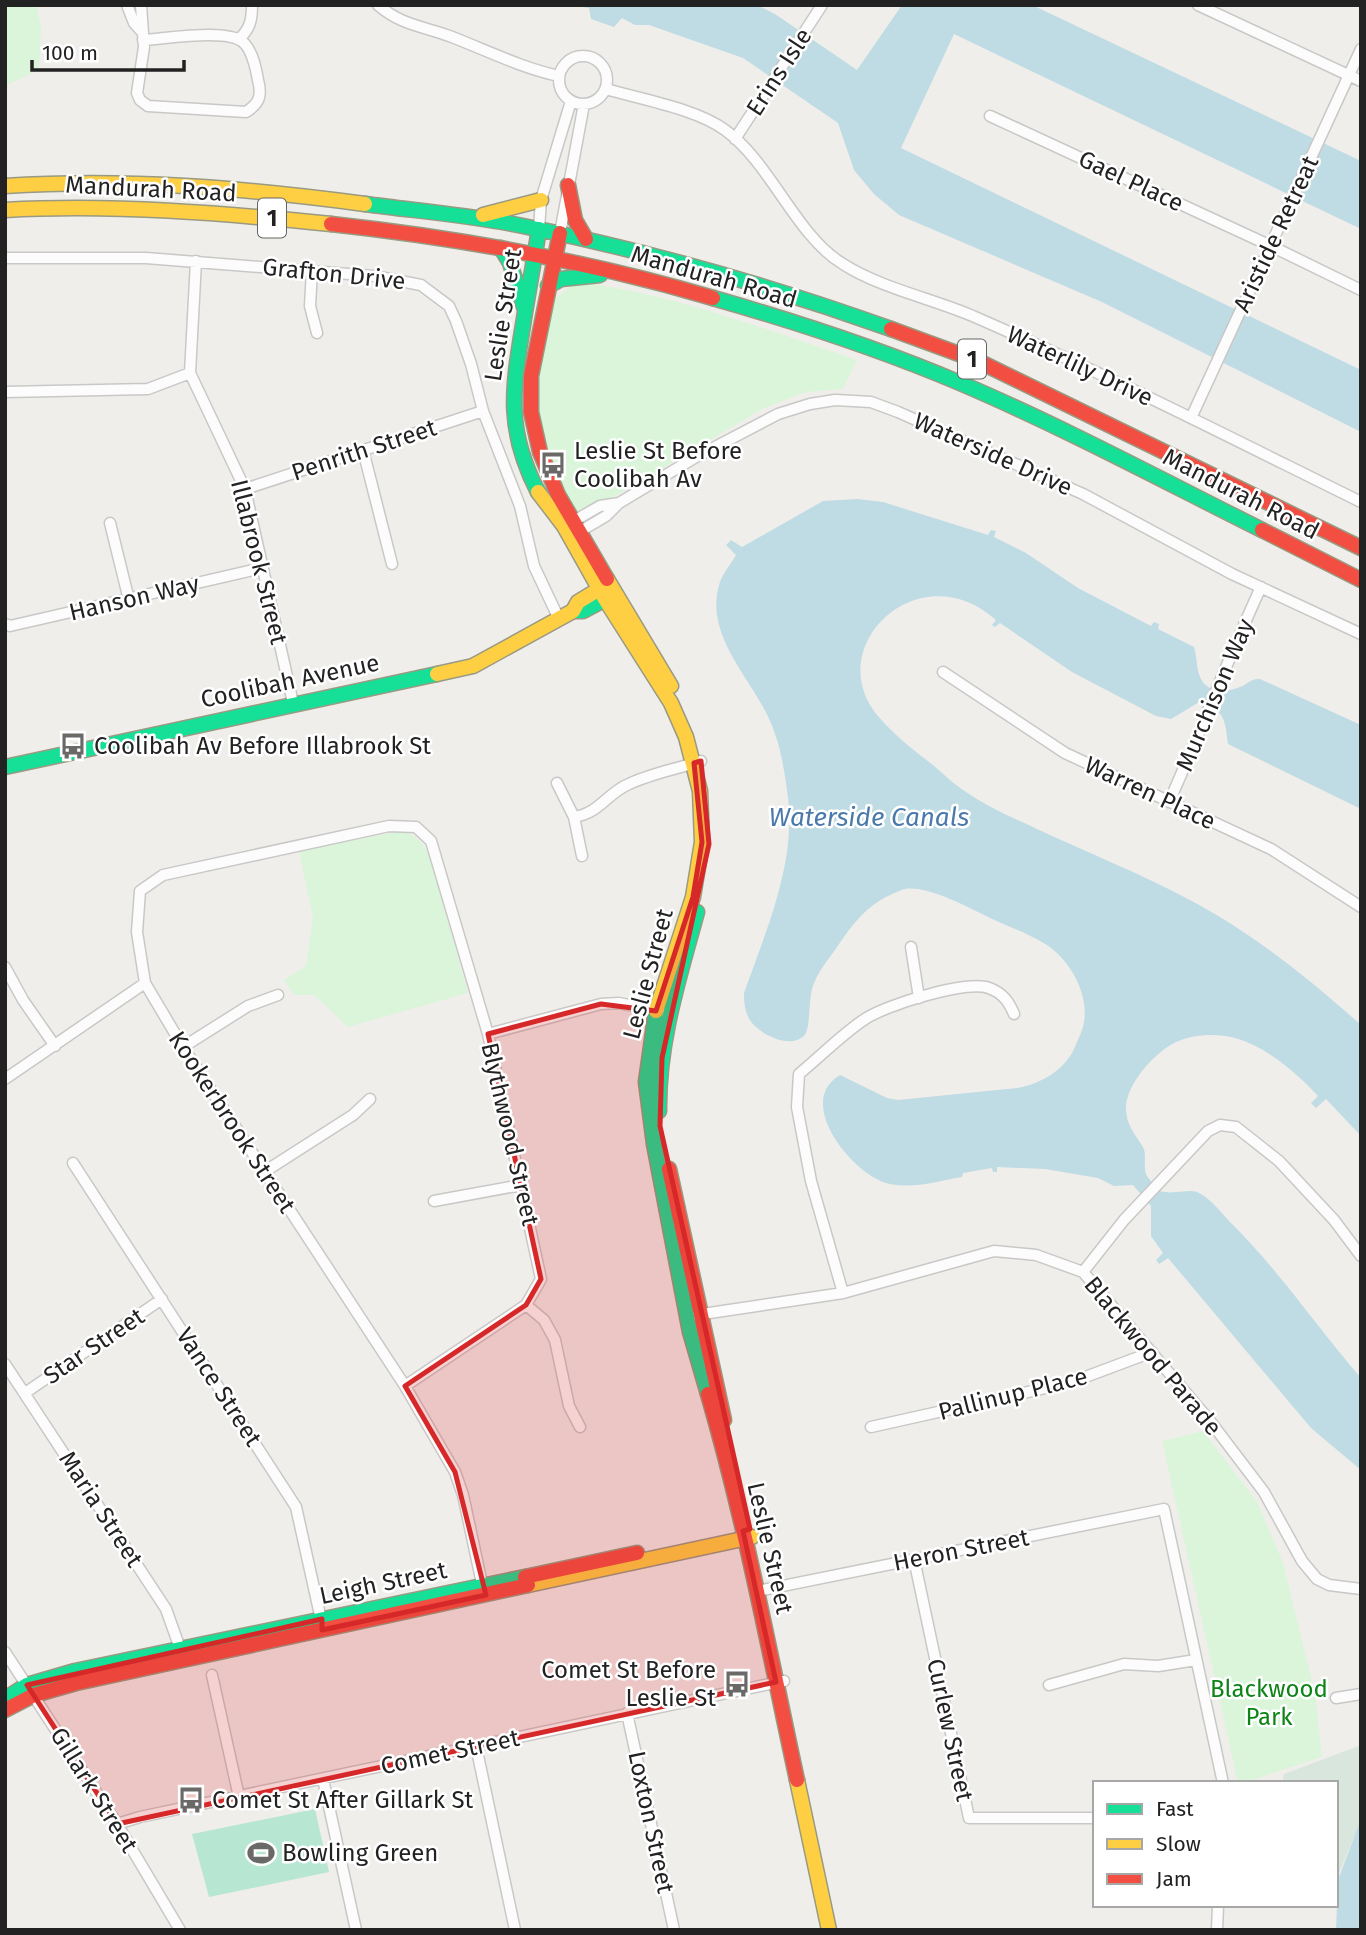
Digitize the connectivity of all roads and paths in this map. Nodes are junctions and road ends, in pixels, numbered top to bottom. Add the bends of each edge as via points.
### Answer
1 (127, 5) edge
2 (141, 5) edge
3 (252, 5) edge
4 (378, 5) edge
5 (822, 5) edge
6 (1198, 5) edge
7 (143, 36) junction
8 (239, 39) junction
9 (1361, 49) edge
10 (1349, 75) junction
11 (559, 76) junction
12 (1361, 81) edge
13 (606, 89) junction
14 (571, 101) junction
15 (583, 104) junction
16 (990, 116) dead end
17 (735, 139) junction
18 (568, 185) junction
19 (5, 186) edge
20 (541, 200) junction
21 (5, 210) edge
22 (468, 218) junction
23 (539, 229) junction
24 (560, 233) junction
25 (586, 239) junction
26 (1271, 246) junction
27 (501, 248) junction
28 (536, 254) junction
29 (554, 257) junction
30 (5, 258) edge
31 (196, 261) junction
32 (312, 270) junction
33 (618, 274) junction
34 (548, 286) junction
35 (1361, 290) edge
36 (525, 310) junction
37 (317, 333) dead end
38 (190, 373) junction
39 (5, 392) edge
40 (483, 411) junction
41 (1191, 418) junction
42 (363, 450) junction
43 (245, 489) junction
44 (1361, 502) edge
45 (110, 523) dead end
46 (573, 529) junction
47 (1361, 548) edge
48 (392, 564) dead end
49 (262, 568) junction
50 (1361, 580) edge
51 (1261, 587) junction
52 (608, 591) junction
53 (129, 600) junction
54 (559, 619) junction
55 (5, 624) edge
56 (1361, 634) edge
57 (943, 673) dead end
58 (293, 703) junction
59 (698, 762) junction
60 (5, 766) edge
61 (558, 783) dead end
62 (1169, 802) junction
63 (574, 817) junction
64 (416, 827) joint
65 (582, 856) dead end
66 (1361, 907) edge
67 (911, 947) dead end
68 (5, 967) edge
69 (145, 983) junction
70 (278, 995) dead end
71 (919, 998) junction
72 (664, 1013) junction
73 (1014, 1014) dead end
74 (488, 1034) junction
75 (55, 1046) junction
76 (183, 1047) junction
77 (5, 1079) edge
78 (370, 1099) dead end
79 (73, 1163) dead end
80 (264, 1172) junction
81 (521, 1185) junction
82 (434, 1200) dead end
83 (1361, 1256) edge
84 (1083, 1272) junction
85 (843, 1293) junction
86 (162, 1299) junction
87 (526, 1306) junction
88 (694, 1320) junction
89 (1152, 1352) junction
90 (5, 1364) edge
91 (405, 1386) junction
92 (25, 1393) junction
93 (580, 1427) dead end
94 (871, 1427) dead end
95 (747, 1534) junction
96 (914, 1559) junction
97 (1361, 1589) edge
98 (484, 1590) junction
99 (761, 1591) junction
100 (322, 1625) junction
101 (5, 1651) edge
102 (182, 1655) junction
103 (1196, 1660) junction
104 (212, 1675) dead end
105 (780, 1682) junction
106 (1049, 1685) dead end
107 (30, 1690) junction
108 (1361, 1694) edge
109 (1336, 1698) dead end
110 (5, 1699) edge
111 (5, 1710) edge
112 (627, 1713) junction
113 (476, 1746) junction
114 (323, 1779) junction
115 (1223, 1781) edge
116 (239, 1797) junction
117 (1093, 1818) edge
118 (117, 1824) junction
119 (1218, 1907) edge
120 (180, 1930) edge
121 (356, 1930) edge
122 (515, 1930) edge
123 (674, 1930) edge
124 (829, 1930) edge
125 (838, 1930) edge
126 (1217, 1930) edge

1 - 7 street
2 - 7 street
3 - 8 street via 251,24
4 - 11 street via 408,25
5 - 17 street, Erins Isle
6 - 10 street
7 - 8 street
7 - 8 street via 137,93 148,106 246,112 254,107 261,91 251,53
9 - 10 street, Aristide Retreat
10 - 12 street
10 - 26 street, Aristide Retreat
11 - 13 street via 570,60 589,57 604,69
11 - 14 street
13 - 15 street
13 - 17 street, Waterlily Drive via 702,117
14 - 15 street
14 - 20 street
15 - 18 street
16 - 26 street, Gael Place
17 - 41 street, Waterlily Drive via 820,246 842,264 973,316
18 - 24 street
18 - 25 main road via 573,218
19 - 22 main road, Mandurah Road / 1 via 62,182 217,187
20 - 22 main road
20 - 23 street
21 - 27 main road, Mandurah Road / 1 via 60,206 215,212 411,233
22 - 23 main road, Mandurah Road / 1
23 - 24 main road, Mandurah Road / 1
23 - 28 main road, Leslie Street
24 - 25 main road, Mandurah Road / 1
24 - 29 main road, Leslie Street
25 - 47 main road, Mandurah Road / 1 via 841,311 978,362
26 - 35 street, Gael Place
26 - 41 street, Aristide Retreat
27 - 28 main road, Mandurah Road / 1
27 - 36 main road
28 - 29 main road, Mandurah Road / 1
28 - 36 main road, Leslie Street
29 - 33 main road, Mandurah Road / 1
29 - 34 main road, Leslie Street
30 - 31 street, Grafton Drive
31 - 32 street, Grafton Drive
31 - 38 street, Illabrook Street
32 - 37 street via 310,306
32 - 40 street, Grafton Drive via 405,280 434,293 449,306 456,321
33 - 34 main road via 570,277
33 - 50 main road, Mandurah Road / 1 via 785,320 960,383
34 - 46 main road, Leslie Street via 531,376 531,412 540,452
36 - 46 main road, Leslie Street via 513,386 515,423 525,467 539,493
38 - 39 street via 149,389
38 - 43 street, Illabrook Street
40 - 42 street, Penrith Street
40 - 54 street, Grafton Drive via 520,506 534,566
41 - 44 street, Waterlily Drive
42 - 43 street, Penrith Street
42 - 48 street
43 - 49 street, Illabrook Street
45 - 53 street
46 - 51 street, Waterside Drive via 600,506 619,503 778,414 835,400 870,402 1083,494
46 - 52 main road, Leslie Street
49 - 53 street, Hanson Way
49 - 58 street, Illabrook Street
51 - 56 street, Waterside Drive
51 - 62 street, Murchison Way
52 - 54 main road, Coolibah Avenue via 578,602
52 - 59 main road, Leslie Street via 671,703
53 - 55 street, Hanson Way
54 - 58 main road, Coolibah Avenue via 473,666
57 - 62 street, Warren Place via 1065,753
58 - 60 main road, Coolibah Avenue
59 - 63 street via 625,785 598,808
59 - 72 main road, Leslie Street via 702,842
61 - 63 street
62 - 66 street, Warren Place via 1271,849
63 - 65 street
64 - 69 street, Kookerbrook Street via 389,826 163,876 140,891 137,932
64 - 74 street, Blythwood Street via 436,853
67 - 71 street
68 - 75 street
69 - 75 street
69 - 76 street, Kookerbrook Street
70 - 76 street via 248,1006
71 - 73 street via 980,986 1002,994
71 - 85 street via 864,1020 799,1074 797,1107 811,1181
72 - 74 street via 619,1003 601,1004
72 - 88 main road, Leslie Street via 646,1082 654,1144
74 - 81 street, Blythwood Street
75 - 77 street
76 - 80 street, Kookerbrook Street
78 - 80 street via 353,1115
79 - 86 street, Vance Street
80 - 91 street, Kookerbrook Street
81 - 82 street
81 - 87 street, Blythwood Street via 541,1279
83 - 84 street via 1279,1161 1236,1127 1220,1125 1208,1130 1124,1220
84 - 85 street, Blackwood Parade via 1036,1255 994,1251
84 - 89 street, Blackwood Parade
85 - 88 street, Blackwood Parade
86 - 92 street, Star Street
86 - 100 street, Vance Street via 296,1507
87 - 91 street
87 - 93 street via 544,1320 555,1340 569,1406
88 - 95 main road, Leslie Street
89 - 94 street, Pallinup Place via 1072,1382
89 - 97 street, Blackwood Parade via 1264,1492 1302,1561 1329,1585
90 - 92 street, Maria Street
91 - 98 street, Kookerbrook Street via 455,1472
92 - 102 street, Maria Street via 166,1609
95 - 98 main road, Leigh Street via 730,1544
95 - 99 main road, Leslie Street
96 - 99 street, Heron Street
96 - 103 street, Heron Street via 1164,1509
96 - 117 street, Curlew Street via 969,1818
98 - 100 main road, Leigh Street
99 - 105 main road, Leslie Street
100 - 102 main road, Leigh Street
101 - 107 street, Gillark Street
102 - 107 main road, Leigh Street via 76,1683
103 - 106 street via 1158,1666 1124,1664
103 - 115 street
104 - 116 street
105 - 112 street, Comet Street
105 - 124 main road, Leslie Street
105 - 125 main road, Leslie Street
107 - 110 main road
107 - 111 main road
107 - 118 street, Gillark Street
108 - 109 street
112 - 113 street, Comet Street
112 - 123 street, Loxton Street
113 - 114 street, Comet Street
113 - 122 street
114 - 116 street, Comet Street
114 - 121 street
116 - 118 street, Comet Street
118 - 120 street, Gillark Street
119 - 126 street

